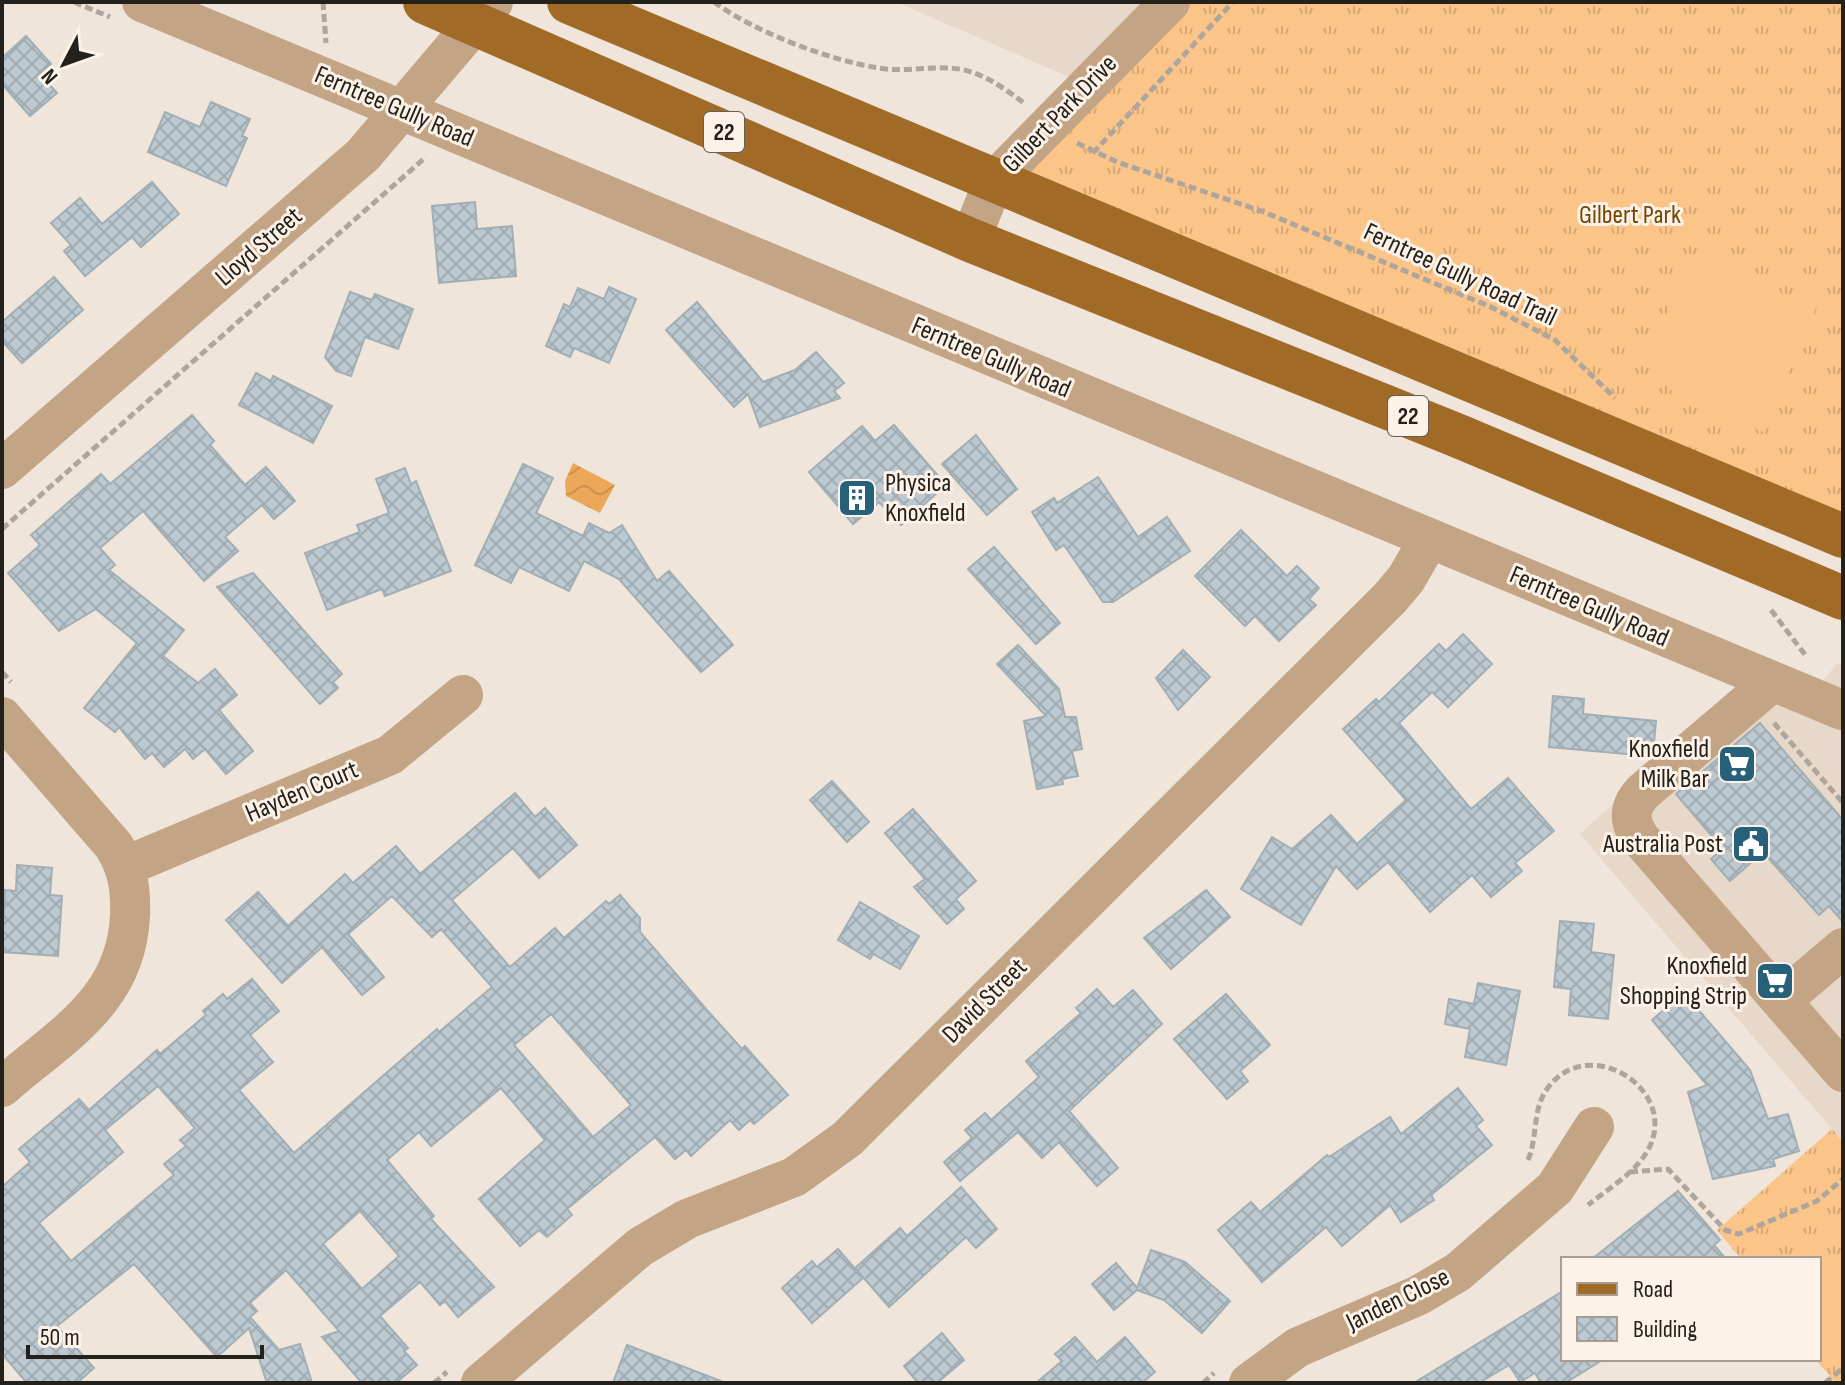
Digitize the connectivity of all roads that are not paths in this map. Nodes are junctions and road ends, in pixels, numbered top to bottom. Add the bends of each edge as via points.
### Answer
1 (142, 2) edge
2 (425, 2) edge
3 (569, 2) edge
4 (1170, 2) edge
5 (485, 13) edge
6 (403, 111) junction
7 (994, 181) junction
8 (970, 240) junction
9 (2, 469) edge
10 (1843, 536) edge
11 (1428, 541) junction
12 (1843, 598) edge
13 (463, 695) dead end
14 (1768, 698) junction
15 (1842, 710) edge
16 (2, 717) edge
17 (126, 866) junction
18 (1843, 948) edge
19 (1796, 988) dead end
20 (1843, 1072) edge
21 (2, 1087) edge
22 (1594, 1127) dead end
23 (466, 1376) edge
24 (1249, 1383) edge

1 - 6 street, Ferntree Gully Road
2 - 5 main road, 22
3 - 7 main road, 22
4 - 7 street, Gilbert Park Drive
5 - 6 street, Lloyd Street
5 - 8 main road, 22
6 - 9 street, Lloyd Street via 339,177
6 - 11 street, Ferntree Gully Road
7 - 8 street, Gilbert Park Drive
7 - 10 main road, 22
8 - 12 main road, 22
11 - 14 street, Ferntree Gully Road
11 - 23 street, David Street via 1390,598 847,1139 794,1177 687,1219 640,1247
13 - 17 street, Hayden Court via 390,755
14 - 15 street, Ferntree Gully Road
14 - 20 street via 1637,798 1630,816 1639,837
16 - 17 street
17 - 21 street via 129,935 116,980 81,1019
18 - 19 street
22 - 24 street, Janden Close via 1555,1188 1458,1272 1419,1295 1298,1347

